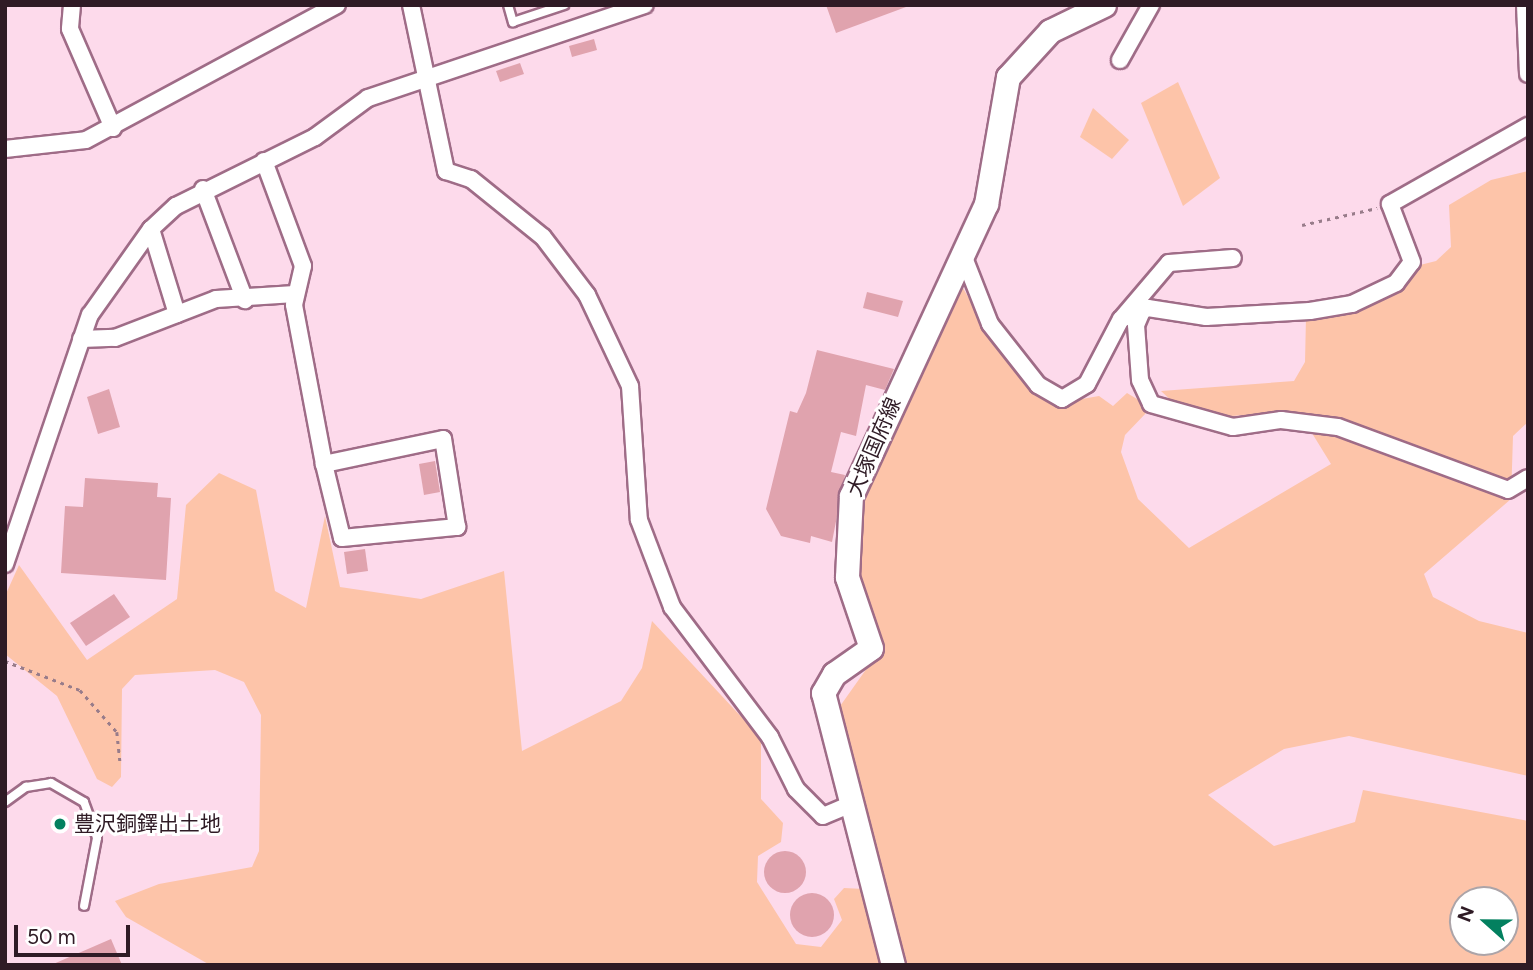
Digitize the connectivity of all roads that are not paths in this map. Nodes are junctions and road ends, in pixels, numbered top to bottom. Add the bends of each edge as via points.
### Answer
1 (72, 5) edge
2 (337, 5) edge
3 (508, 5) edge
4 (564, 5) edge
5 (645, 5) edge
6 (1104, 5) edge
7 (1151, 5) edge
8 (1525, 5) edge
9 (414, 7) edge
10 (1120, 61) dead end
11 (428, 73) junction
12 (1528, 74) edge
13 (1528, 126) edge
14 (113, 128) junction
15 (5, 149) edge
16 (264, 161) junction
17 (202, 189) junction
18 (151, 229) junction
19 (963, 256) junction
20 (1233, 258) dead end
21 (295, 294) junction
22 (245, 300) junction
23 (1142, 311) junction
24 (177, 314) junction
25 (1121, 319) junction
26 (80, 339) junction
27 (324, 464) junction
28 (1528, 478) edge
29 (5, 564) edge
30 (5, 802) edge
31 (851, 804) junction
32 (84, 906) dead end
33 (894, 965) edge

1 - 14 street via 70,29
2 - 14 street
3 - 4 lane via 513,22
5 - 11 street
6 - 19 main road, 大塚国府線 via 1051,31 1008,77 986,204
7 - 10 street
8 - 12 street
9 - 11 street
11 - 16 street via 368,98 330,128
11 - 31 street via 446,171 471,179 543,237 587,295 629,386 639,520 672,607 769,737 796,789 823,816
13 - 23 street via 1390,204 1412,262 1396,283 1352,304 1206,317 1158,307
14 - 15 street via 74,144
16 - 17 street
16 - 21 street via 303,266
17 - 18 street
17 - 22 street
18 - 24 street
18 - 26 street
19 - 25 street via 990,324 1038,384 1062,399 1087,384
19 - 31 main road, 大塚国府線 via 860,471 845,524 847,577 872,648 834,674 823,693
20 - 25 street via 1169,263
21 - 22 street
21 - 27 street
22 - 24 street via 216,299
23 - 25 street
23 - 28 street via 1136,325 1140,380 1151,404 1233,427 1281,420 1338,427 1508,490
24 - 26 street via 114,338
26 - 29 street
27 - 27 street via 342,538 457,527 443,439
30 - 32 lane via 26,787 51,783 84,802 97,838
31 - 33 main road, 大塚国府線

